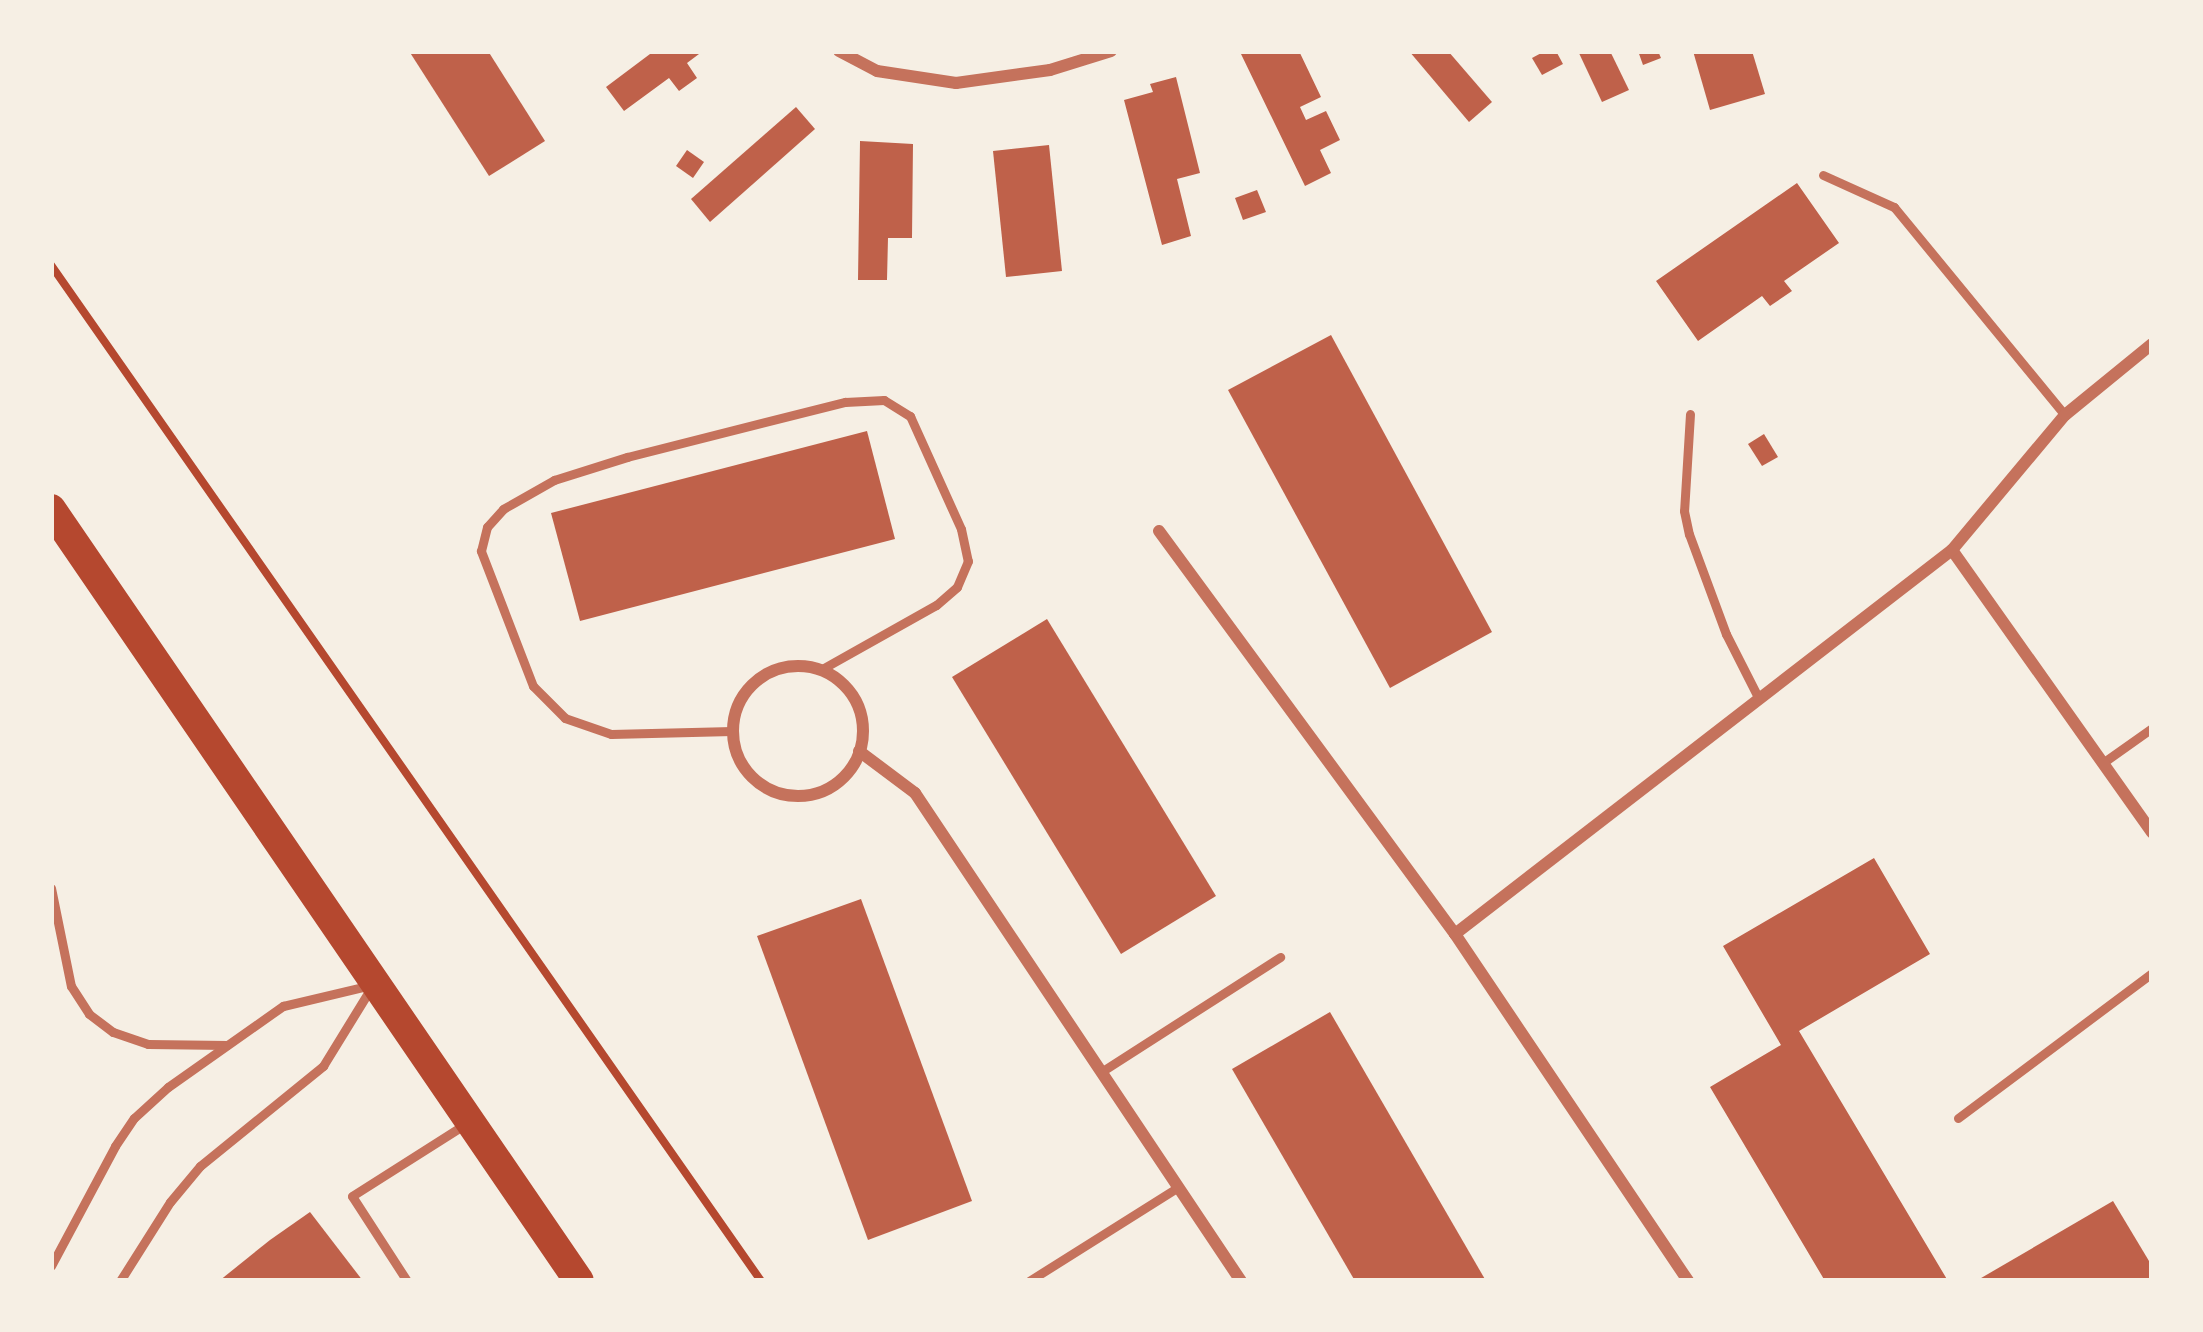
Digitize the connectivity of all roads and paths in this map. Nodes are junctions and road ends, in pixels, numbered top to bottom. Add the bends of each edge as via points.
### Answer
1 (839, 51) edge
2 (1111, 51) edge
3 (1823, 175) dead end
4 (51, 266) edge
5 (2152, 344) edge
6 (1690, 414) dead end
7 (2065, 415) junction
8 (51, 509) edge
9 (1159, 531) dead end
10 (1952, 550) junction
11 (820, 670) junction
12 (1759, 699) junction
13 (2152, 728) edge
14 (732, 731) junction
15 (860, 752) junction
16 (2104, 762) junction
17 (2152, 832) edge
18 (51, 887) edge
19 (1455, 934) junction
20 (1280, 957) dead end
21 (2152, 973) edge
22 (373, 985) junction
23 (226, 1045) junction
24 (1101, 1072) junction
25 (1958, 1118) dead end
26 (467, 1123) junction
27 (1178, 1187) junction
28 (51, 1266) edge
29 (566, 1277) edge
30 (120, 1281) edge
31 (407, 1281) edge
32 (761, 1281) edge
33 (1029, 1281) edge
34 (1240, 1281) edge
35 (1688, 1281) edge

1 - 2 street via 877,71 956,83 1051,70
3 - 7 lane via 1894,207
4 - 32 path
5 - 7 street
6 - 12 lane via 1689,534
7 - 10 street
8 - 22 main road
9 - 19 street
10 - 12 street
10 - 16 street
11 - 14 street via 779,668 760,677 736,710
11 - 14 lane via 936,605 957,587 968,561 910,416 884,400 845,402 627,457 554,480 502,509 481,551 533,686 565,718 611,734
11 - 15 street via 852,696
12 - 19 street
13 - 16 lane
14 - 15 street via 746,772 782,794 822,791
15 - 24 street via 915,793
16 - 17 street
18 - 23 lane via 71,986 89,1014 148,1044
19 - 35 street
20 - 24 lane
21 - 25 lane
22 - 23 lane via 284,1006
22 - 26 main road
22 - 30 lane via 323,1066 200,1166
23 - 28 lane via 134,1118
24 - 27 street
26 - 29 main road
26 - 31 lane via 352,1196
27 - 33 lane
27 - 34 street

